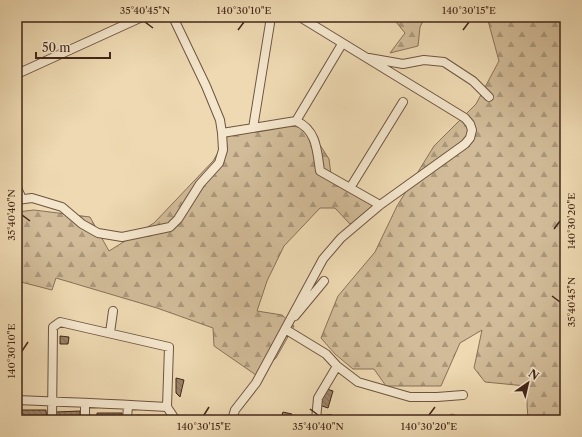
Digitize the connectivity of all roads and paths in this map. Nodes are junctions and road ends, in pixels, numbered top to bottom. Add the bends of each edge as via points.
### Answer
1 (142, 17) edge
2 (173, 17) edge
3 (271, 17) edge
4 (300, 17) edge
5 (342, 44) junction
6 (365, 58) junction
7 (17, 74) edge
8 (489, 97) dead end
9 (403, 102) dead end
10 (296, 121) junction
11 (253, 128) junction
12 (222, 133) junction
13 (17, 188) edge
14 (350, 188) junction
15 (19, 199) edge
16 (380, 205) junction
17 (324, 281) dead end
18 (113, 311) dead end
19 (291, 320) junction
20 (285, 329) junction
21 (110, 333) junction
22 (337, 366) junction
23 (463, 395) dead end
24 (17, 400) edge
25 (53, 401) junction
26 (85, 403) junction
27 (128, 405) junction
28 (167, 407) junction
29 (330, 419) dead end
30 (52, 420) edge
31 (85, 420) edge
32 (127, 420) edge
33 (173, 420) edge
34 (232, 420) edge
35 (317, 420) edge

1 - 7 street
2 - 12 street via 206,86 220,120
3 - 11 street
4 - 5 street
5 - 6 street
5 - 10 street
6 - 8 street via 403,64 424,60 444,62 473,81
6 - 16 street via 465,118 472,130 470,138 458,150
9 - 14 street
10 - 11 street
10 - 14 street via 306,125 313,136 320,171
11 - 12 street
12 - 15 street via 219,163 200,184 170,227 122,237 98,233 82,224 62,207 44,200
13 - 15 street
14 - 16 street
16 - 19 street via 342,238 323,259
17 - 19 street via 303,309
18 - 21 street
19 - 20 street
20 - 22 street via 326,354
20 - 34 street via 256,383 235,410
21 - 25 street via 60,322 53,327
21 - 28 street via 169,347
22 - 23 street via 358,382 410,397 437,398
22 - 35 street via 318,398
24 - 25 street
25 - 26 street
25 - 30 street
26 - 27 street
26 - 31 street
27 - 28 street
27 - 32 street
28 - 33 street
29 - 35 street

